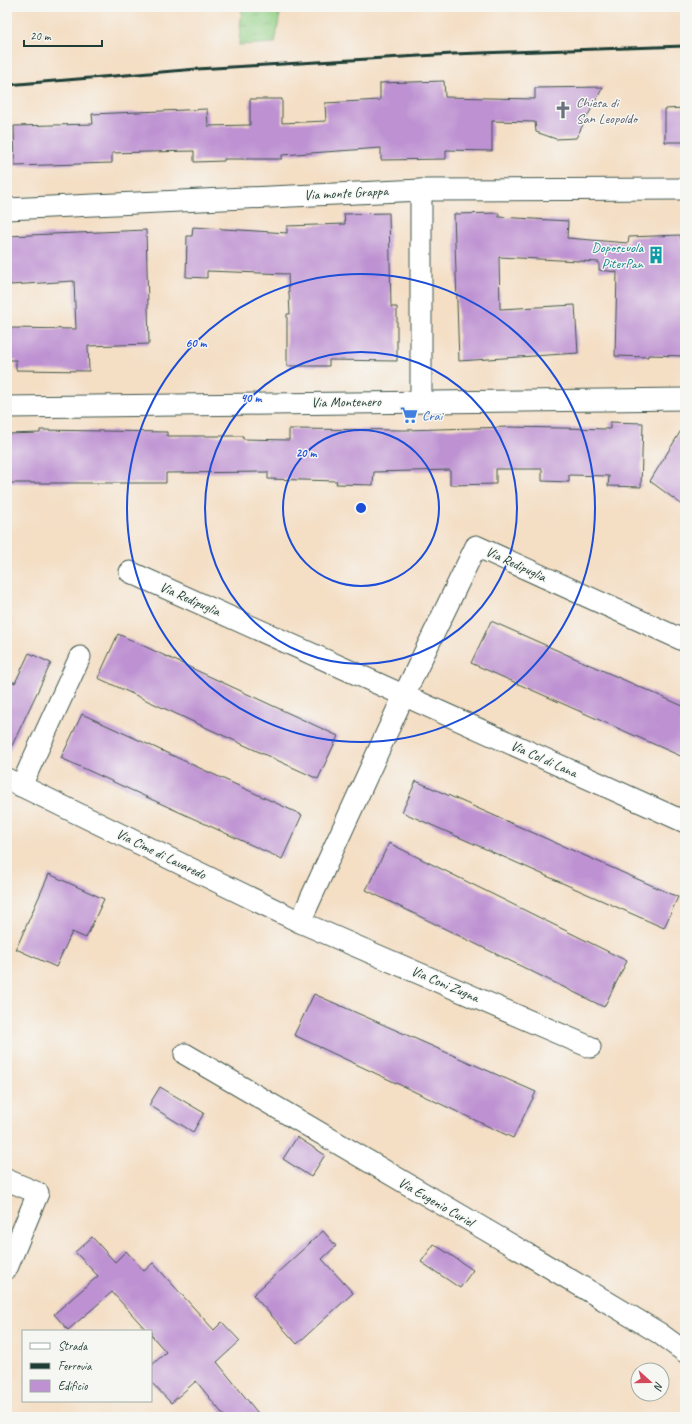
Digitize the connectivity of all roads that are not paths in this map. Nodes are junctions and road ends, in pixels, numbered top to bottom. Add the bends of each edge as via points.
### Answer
1 (685, 189) edge
2 (421, 190) junction
3 (7, 209) edge
4 (685, 399) edge
5 (421, 401) junction
6 (7, 407) edge
7 (130, 572) dead end
8 (685, 641) edge
9 (80, 657) dead end
10 (404, 695) junction
11 (14, 782) edge
12 (685, 822) edge
13 (300, 922) junction
14 (590, 1047) dead end
15 (185, 1054) dead end
16 (7, 1180) edge
17 (7, 1268) edge
18 (685, 1352) edge

1 - 2 street, Via monte Grappa
2 - 3 street, Via monte Grappa
2 - 5 street
4 - 5 street, Via Montenero
5 - 6 street, Via Montenero
7 - 10 street, Via Redipuglia
8 - 10 street, Via Redipuglia via 476,546
9 - 11 street, Via Cime di Lavaredo
10 - 12 street, Via Col di Lana
10 - 13 street, Via Redipuglia
11 - 13 street, Via Cime di Lavaredo
13 - 14 street, Via Coni Zugna
15 - 18 street, Via Eugenio Curiel via 540,1261 659,1333
16 - 17 street via 38,1193

